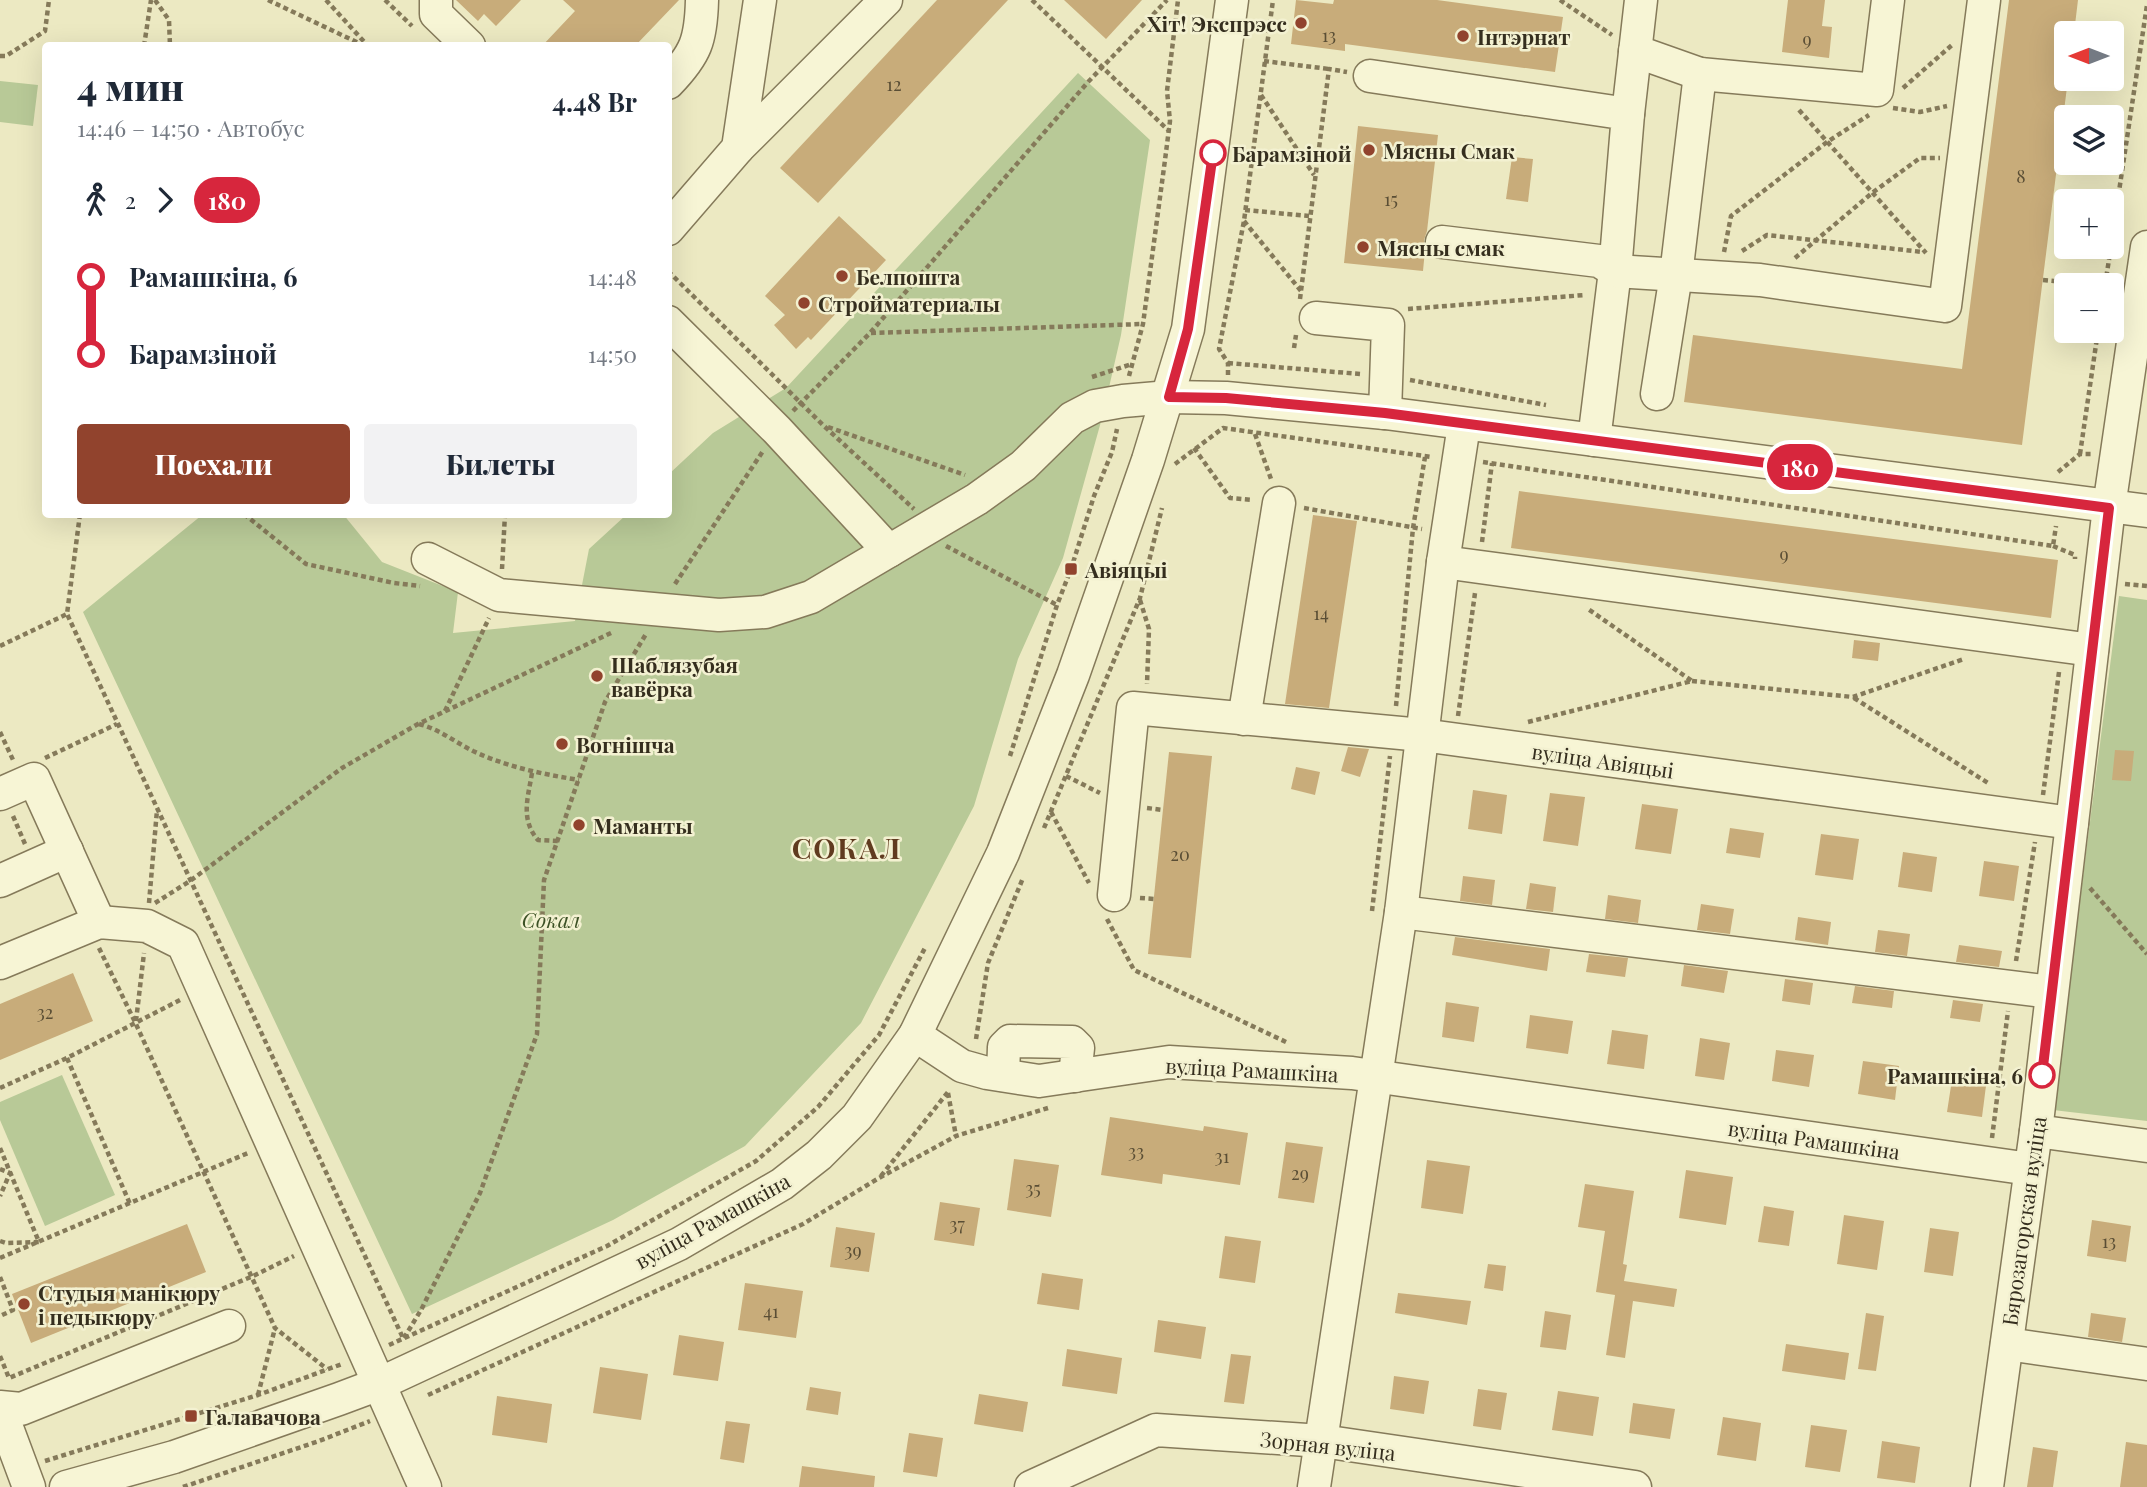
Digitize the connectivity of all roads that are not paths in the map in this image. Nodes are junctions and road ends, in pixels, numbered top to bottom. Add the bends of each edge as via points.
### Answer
1 (436, 0) edge
2 (702, 0) edge
3 (760, 0) edge
4 (886, 0) edge
5 (1233, 0) edge
6 (1641, 0) edge
7 (1888, 0) edge
8 (1983, 10) edge
9 (465, 42) edge
10 (1635, 51) junction
11 (1700, 74) junction
12 (1370, 76) road end
13 (672, 79) edge
14 (1628, 114) junction
15 (738, 149) junction
16 (672, 224) edge
17 (1442, 242) dead end
18 (2147, 247) edge
19 (1676, 275) junction
20 (1614, 282) junction
21 (1303, 310) road end
22 (672, 326) edge
23 (1657, 394) dead end
24 (1169, 397) junction
25 (1385, 413) junction
26 (1464, 425) junction
27 (1594, 440) junction
28 (1279, 503) road end
29 (2109, 508) junction
30 (2147, 511) edge
31 (1445, 547) junction
32 (889, 551) junction
33 (430, 573) road end
34 (2078, 647) junction
35 (1244, 719) junction
36 (1408, 734) junction
37 (12, 789) edge
38 (2071, 823) junction
39 (67, 851) junction
40 (0, 881) edge
41 (1104, 901) road end
42 (1401, 912) junction
43 (94, 924) junction
44 (0, 963) edge
45 (2051, 992) junction
46 (915, 1035) junction
47 (1377, 1077) junction
48 (2036, 1131) junction
49 (2147, 1146) edge
50 (2030, 1169) junction
51 (229, 1326) dead end
52 (2007, 1344) junction
53 (2147, 1364) edge
54 (379, 1384) junction
55 (0, 1408) edge
56 (1322, 1441) junction
57 (26, 1477) edge
58 (66, 1487) edge
59 (425, 1487) edge
60 (1031, 1487) edge
61 (1314, 1487) edge
62 (1635, 1487) edge
63 (1987, 1487) edge

1 - 9 street via 436,14
2 - 13 street via 701,28 688,62
3 - 15 street
4 - 15 street
5 - 24 street via 1188,329
6 - 10 street
7 - 11 street via 1887,96
8 - 19 street via 1964,158 1937,261 1945,306 1720,272
10 - 11 street
10 - 14 street
11 - 19 street
12 - 14 street
14 - 20 street
15 - 16 street
17 - 20 street via 1599,261
18 - 29 street, Бярозагорская вуліца
19 - 20 street
19 - 23 street
20 - 27 street
21 - 25 street via 1388,325
22 - 32 street
24 - 25 street
24 - 32 street via 1095,406 1072,418 1023,466
24 - 46 street via 1104,592 1003,853
25 - 26 street
26 - 27 street
26 - 31 street
27 - 29 street via 2059,487
28 - 35 street
29 - 30 street
29 - 34 street, Бярозагорская вуліца
31 - 34 street via 1478,567
31 - 36 street
32 - 33 street via 811,597 765,612 719,615 499,595
34 - 38 street, Бярозагорская вуліца
35 - 36 street, вуліца Авіяцыі
35 - 41 street, вуліца Авіяцыі via 1140,709
36 - 38 street, вуліца Авіяцыі
36 - 42 street
37 - 39 street via 34,779
38 - 45 street, Бярозагорская вуліца
39 - 40 street
39 - 43 street
42 - 45 street
42 - 47 street
43 - 44 street
43 - 54 street via 147,926 183,944
45 - 48 street, Бярозагорская вуліца
46 - 47 street, вуліца Рамашкіна via 962,1066 1039,1081 1169,1062
46 - 54 street, вуліца Рамашкіна via 857,1117 782,1184 678,1244
47 - 50 street, вуліца Рамашкіна
47 - 56 street
48 - 49 street
48 - 50 street, Бярозагорская вуліца
50 - 52 street, Бярозагорская вуліца
51 - 55 street via 21,1409
52 - 53 street
52 - 63 street, Бярозагорская вуліца
54 - 58 street, вуліца Рамашкіна via 174,1457
54 - 59 street
55 - 57 street
56 - 60 street, Зорная вуліца via 1156,1430
56 - 61 street
56 - 62 street, Зорная вуліца

